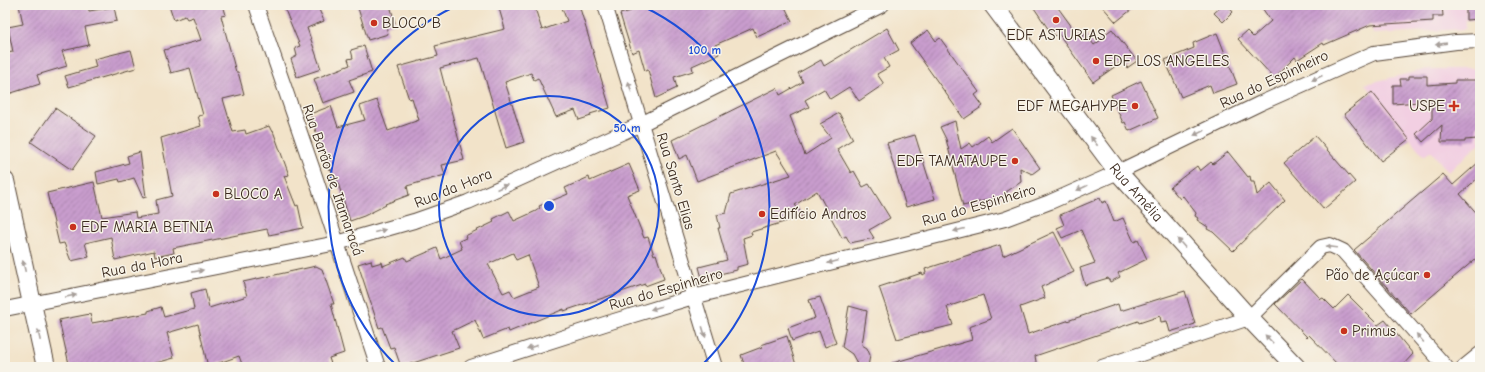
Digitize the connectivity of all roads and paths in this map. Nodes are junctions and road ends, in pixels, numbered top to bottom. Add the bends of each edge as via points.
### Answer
1 (256, 5) edge
2 (605, 5) edge
3 (882, 5) edge
4 (993, 5) edge
5 (1480, 41) edge
6 (641, 124) junction
7 (1118, 172) junction
8 (5, 181) edge
9 (336, 243) junction
10 (693, 297) junction
11 (32, 304) junction
12 (5, 309) edge
13 (1249, 318) junction
14 (1480, 354) edge
15 (46, 367) edge
16 (378, 367) edge
17 (472, 367) edge
18 (715, 367) edge
19 (1102, 367) edge
20 (1296, 367) edge
21 (1446, 367) edge
22 (1464, 367) edge

1 - 9 street, Rua Barão de Itamaracá
6 -> 2 street, Rua Santo Elias
3 - 6 street, Rua da Hora
7 -> 4 main road, Rua Amélia
5 -> 7 street, Rua do Espinheiro via 1374,53 1261,103
9 -> 6 street, Rua da Hora via 414,222 468,202
6 - 10 street, Rua Santo Elias
7 -> 10 street, Rua do Espinheiro via 1005,219
13 -> 7 main road, Rua Amélia
11 -> 8 main road
11 -> 9 street, Rua da Hora
9 - 16 street, Rua Barão de Itamaracá
10 -> 17 street, Rua do Espinheiro
10 -> 18 street, Rua Santo Elias
11 - 12 street, Rua da Hora
15 -> 11 main road
13 - 19 street
20 -> 13 main road, Rua Amélia
21 -> 13 street via 1343,251 1330,245 1321,247
14 - 22 street

